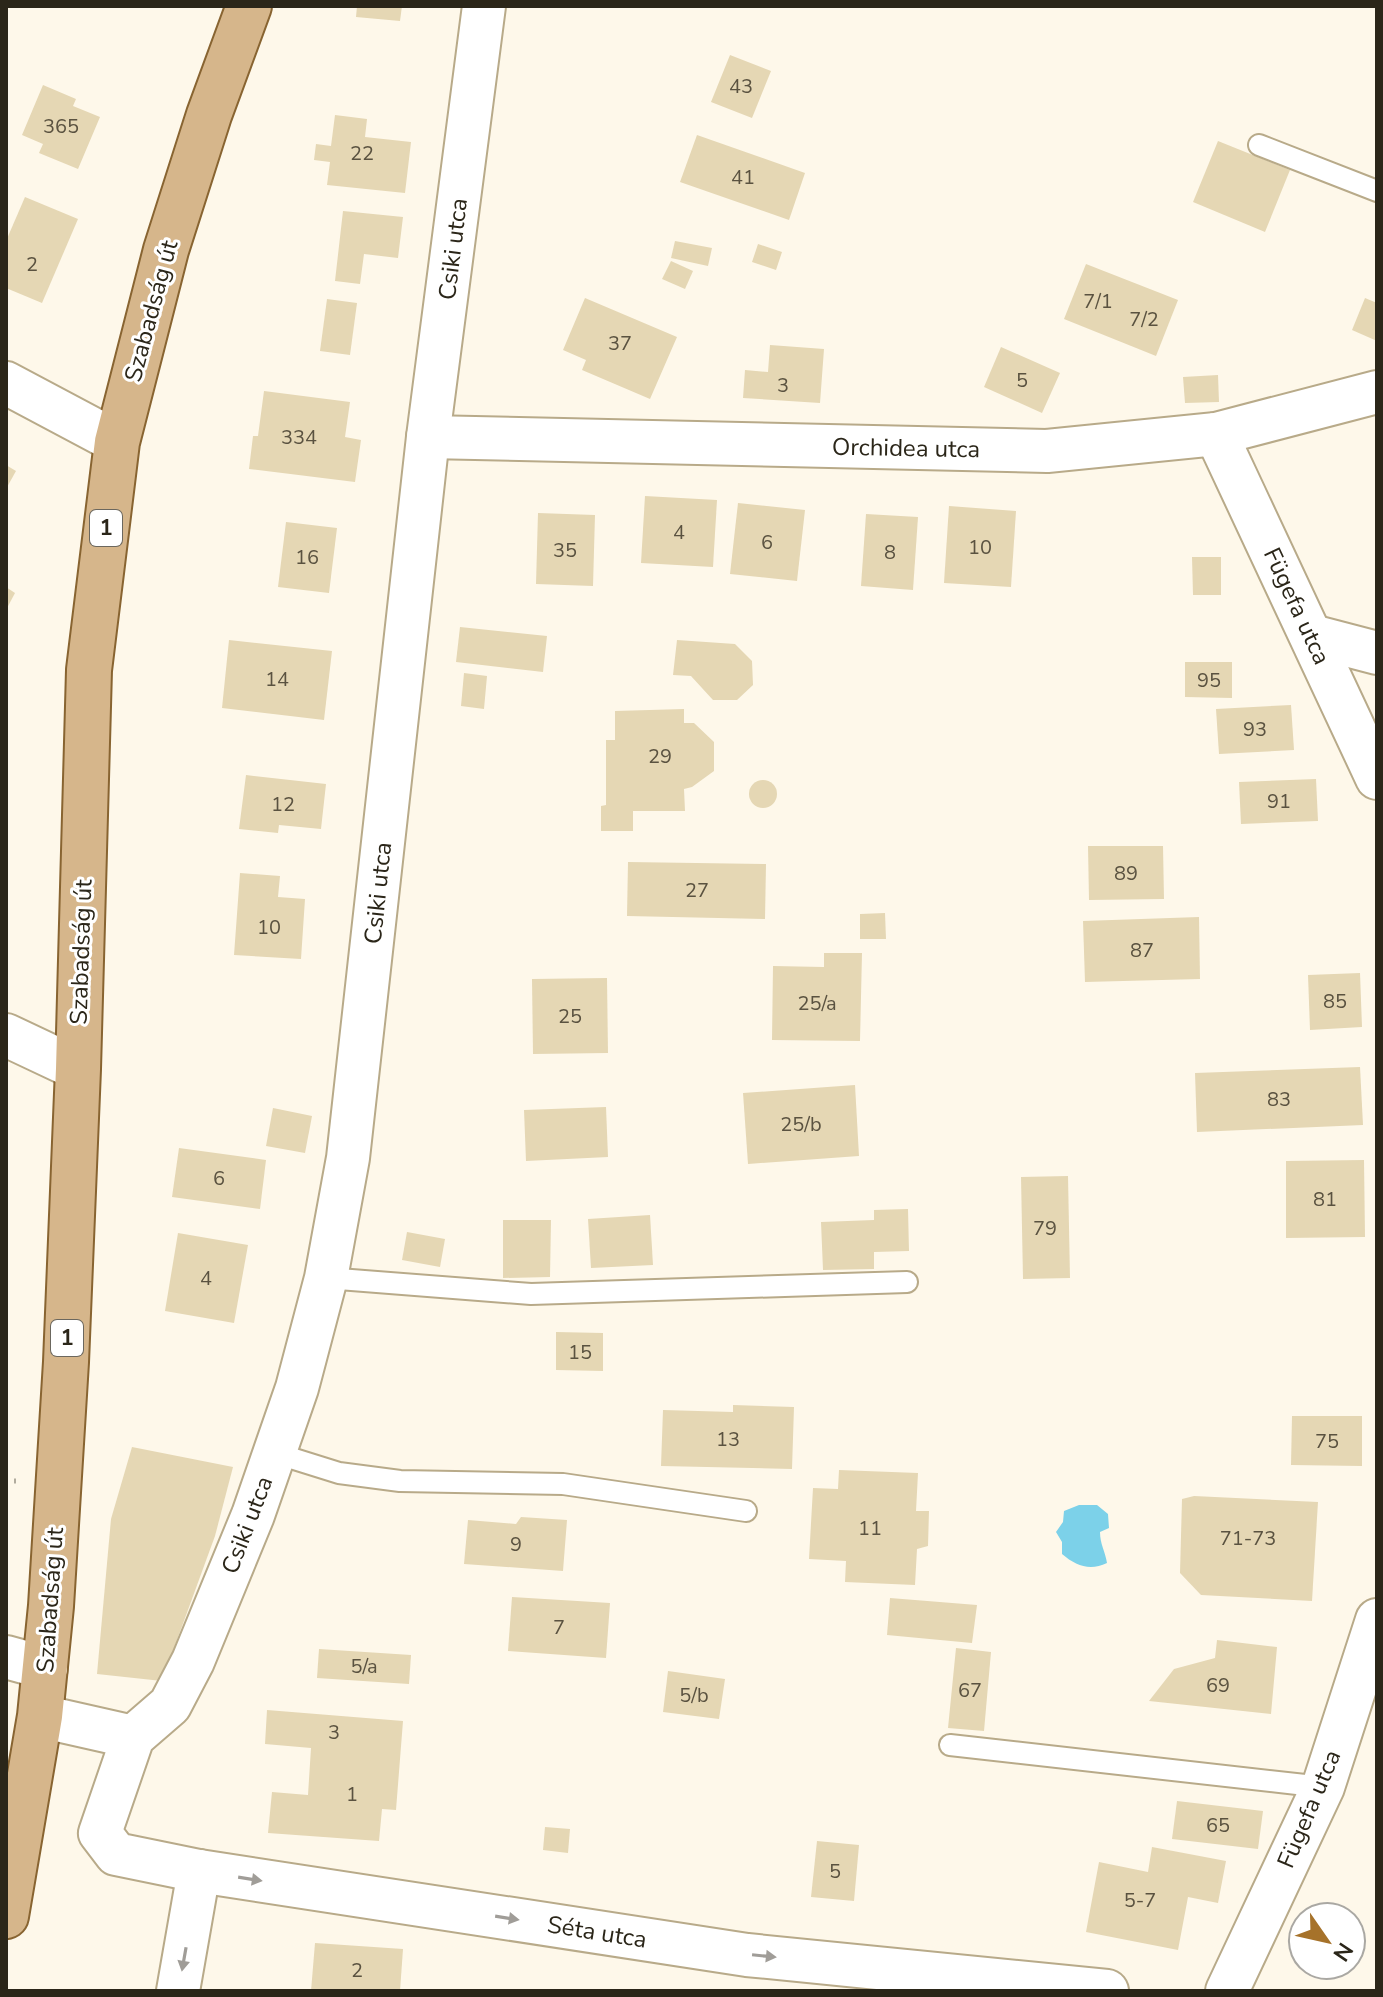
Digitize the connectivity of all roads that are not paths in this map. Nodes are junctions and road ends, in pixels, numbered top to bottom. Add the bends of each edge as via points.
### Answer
1 (249, 6) edge
2 (484, 6) edge
3 (1259, 145) dead end
4 (1377, 191) edge
5 (6, 383) edge
6 (1377, 392) edge
7 (1216, 434) junction
8 (428, 437) junction
9 (117, 442) junction
10 (1312, 636) junction
11 (1377, 653) edge
12 (1377, 778) edge
13 (6, 1035) edge
14 (78, 1069) junction
15 (326, 1278) junction
16 (907, 1282) dead end
17 (275, 1453) junction
18 (746, 1511) dead end
19 (1376, 1628) edge
20 (26, 1662) edge
21 (40, 1716) junction
22 (133, 1737) junction
23 (950, 1745) dead end
24 (1323, 1787) junction
25 (199, 1871) junction
26 (6, 1916) edge
27 (178, 1991) edge
28 (1107, 1991) edge
29 (1227, 1991) edge

1 - 9 main road, Szabadság út / 1 via 166,250
2 - 8 street, Csiki utca
3 - 4 lane
5 - 9 street
6 - 7 street, Orchidea utca
7 - 8 street, Orchidea utca via 1047,451
7 - 10 street, Fügefa utca
8 - 15 street, Csiki utca via 348,1158
9 - 14 main road, Szabadság út / 1 via 89,670
10 - 11 street
10 - 12 street, Fügefa utca
13 - 14 street
14 - 20 main road, Szabadság út / 1 via 65,1377
15 - 16 lane via 531,1294
15 - 17 street, Csiki utca
17 - 18 lane via 339,1473 400,1481 563,1484
17 - 22 street, Csiki utca via 193,1661 170,1705
19 - 24 street, Fügefa utca
20 - 21 main road, Szabadság út / 1
21 - 22 street
21 - 26 main road, Szabadság út / 1
22 - 25 street, Séta utca via 100,1833 116,1854
23 - 24 lane
24 - 29 street, Fügefa utca
25 -> 27 street
25 -> 28 street, Séta utca via 747,1955

